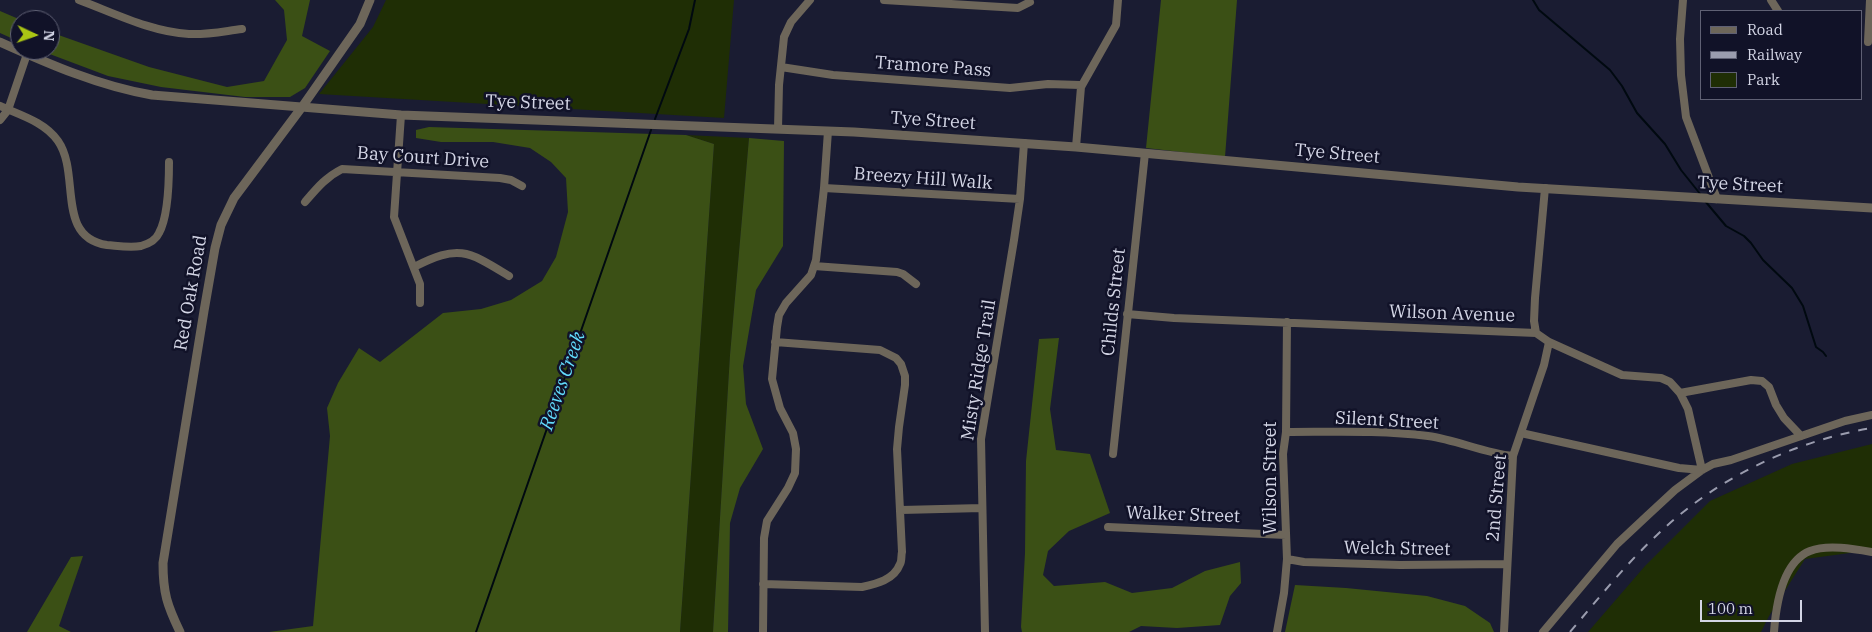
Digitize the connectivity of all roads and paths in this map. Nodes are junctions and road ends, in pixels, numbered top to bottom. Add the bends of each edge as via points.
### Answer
1 (79, 0) edge
2 (370, 0) edge
3 (810, 0) edge
4 (884, 0) edge
5 (1118, 0) edge
6 (1683, 0) edge
7 (1870, 0) edge
8 (1030, 2) dead end
9 (242, 29) dead end
10 (1867, 42) edge
11 (24, 60) edge
12 (41, 60) edge
13 (781, 67) junction
14 (1081, 87) junction
15 (302, 107) junction
16 (4, 108) edge
17 (401, 115) junction
18 (0, 120) edge
19 (778, 129) junction
20 (828, 131) junction
21 (1024, 143) junction
22 (1076, 147) junction
23 (1145, 153) junction
24 (170, 162) dead end
25 (396, 171) junction
26 (522, 186) dead end
27 (824, 188) junction
28 (1545, 188) junction
29 (1020, 200) junction
30 (1717, 200) junction
31 (306, 202) dead end
32 (1872, 208) edge
33 (414, 266) junction
34 (814, 266) junction
35 (508, 276) dead end
36 (916, 284) dead end
37 (420, 303) dead end
38 (1127, 314) junction
39 (1288, 322) junction
40 (1536, 333) junction
41 (775, 342) junction
42 (1549, 342) junction
43 (1680, 393) junction
44 (1872, 415) edge
45 (1286, 432) junction
46 (1521, 433) junction
47 (1801, 436) junction
48 (1113, 454) dead end
49 (1513, 456) junction
50 (1702, 470) junction
51 (982, 508) junction
52 (901, 510) junction
53 (1108, 527) dead end
54 (1286, 535) junction
55 (1872, 552) edge
56 (1287, 559) junction
57 (1507, 564) junction
58 (763, 584) junction
59 (180, 632) edge
60 (762, 632) edge
61 (985, 632) edge
62 (1277, 632) edge
63 (1504, 632) edge
64 (1543, 632) edge
65 (1774, 632) edge

1 - 9 street via 157,29 189,34
2 - 15 street, Red Oak Road via 360,24
3 - 13 street via 791,22 784,36
4 - 8 street via 1018,8
5 - 14 street via 1116,25
6 - 30 street via 1680,38 1686,118
7 - 10 street
11 - 16 street
12 - 15 street, Tye Street via 116,88 152,95
13 - 14 street, Tramore Pass via 833,75 1010,88 1048,84 1080,84
13 - 19 street
14 - 22 street
15 - 17 street, Tye Street
15 - 59 street, Red Oak Road via 234,198 221,225 215,248 163,563 165,599
16 - 18 street
16 - 24 street via 49,130 59,142 65,156 78,227 85,237 100,244 136,247 149,244 159,234
17 - 19 street, Tye Street
17 - 25 street
19 - 20 street, Tye Street
20 - 21 street, Tye Street
20 - 27 street
21 - 22 street, Tye Street
21 - 29 street, Misty Ridge Trail
22 - 23 street, Tye Street
23 - 28 street, Tye Street
23 - 38 street, Childs Street
25 - 26 street, Bay Court Drive via 500,178
25 - 31 street, Bay Court Drive via 342,168 322,182
25 - 33 street via 394,218
27 - 29 street, Breezy Hill Walk
27 - 34 street
28 - 30 street, Tye Street
28 - 40 street via 1535,298
29 - 51 street, Misty Ridge Trail via 981,439
30 - 32 street, Tye Street
33 - 35 street via 434,256 458,252 476,257
33 - 37 street via 420,284
34 - 36 street via 897,272
34 - 41 street via 811,275 779,315
38 - 39 street, Wilson Avenue
38 - 48 street, Childs Street
39 - 40 street, Wilson Avenue
39 - 45 street, Wilson Street
40 - 42 street, Wilson Avenue
41 - 52 street via 880,350 901,364 905,376 898,427
41 - 58 street via 772,379 796,449 794,473 788,488 767,521
42 - 43 street, Wilson Avenue via 1622,375 1661,378
42 - 46 street, 2nd Street
43 - 47 street via 1751,380 1762,381 1770,387 1784,418
43 - 50 street, Wilson Avenue via 1688,409
44 - 47 street
45 - 49 street, Silent Street via 1426,436
45 - 54 street, Wilson Street via 1283,462
46 - 49 street, 2nd Street
46 - 50 street via 1679,468
47 - 50 street
49 - 57 street, 2nd Street
50 - 64 street via 1616,544
51 - 52 street
51 - 61 street, Misty Ridge Trail
52 - 58 street via 900,564 888,579 862,587
53 - 54 street, Walker Street
54 - 56 street, Wilson Street
55 - 65 street via 1834,548 1812,550 1800,556 1783,584
56 - 57 street, Welch Street via 1400,565
56 - 62 street, Wilson Street
57 - 63 street, 2nd Street
58 - 60 street

